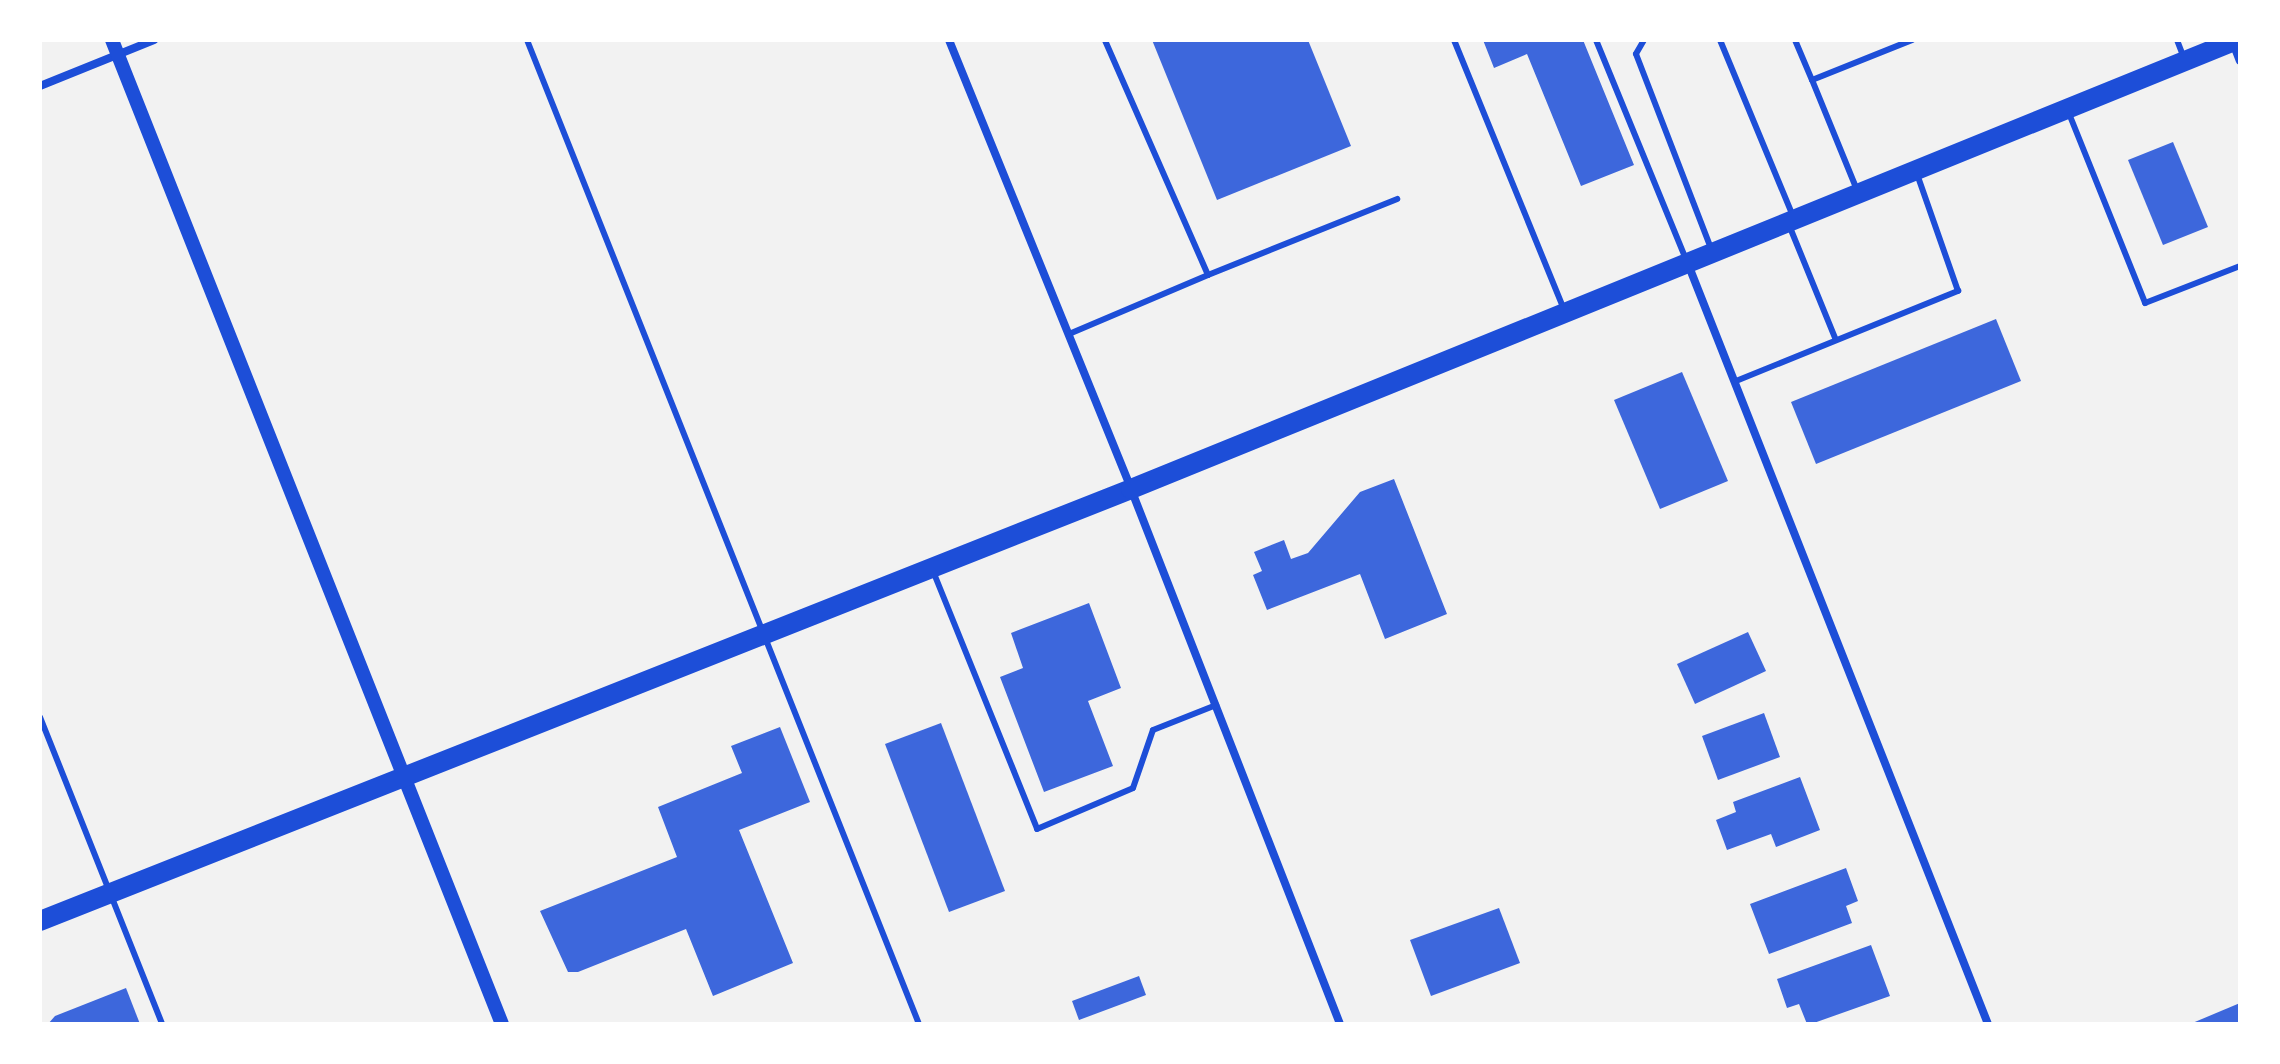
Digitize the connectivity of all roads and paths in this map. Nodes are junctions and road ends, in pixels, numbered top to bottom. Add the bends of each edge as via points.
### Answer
1 (112, 40) edge
2 (154, 40) edge
3 (527, 40) edge
4 (949, 40) edge
5 (1105, 40) edge
6 (1454, 40) edge
7 (1596, 40) edge
8 (1644, 40) edge
9 (1720, 40) edge
10 (1795, 40) edge
11 (1912, 40) edge
12 (2177, 40) edge
13 (2237, 48) edge
14 (118, 55) junction
15 (2186, 61) junction
16 (1812, 80) junction
17 (40, 86) edge
18 (2067, 109) junction
19 (1916, 170) junction
20 (1858, 193) junction
21 (1397, 199) dead end
22 (1791, 220) junction
23 (1713, 253) junction
24 (1687, 263) junction
25 (2240, 266) edge
26 (1208, 275) junction
27 (1565, 313) junction
28 (1069, 334) junction
29 (1836, 340) junction
30 (1736, 381) junction
31 (1131, 489) junction
32 (932, 568) junction
33 (764, 635) junction
34 (1216, 705) junction
35 (40, 717) edge
36 (406, 775) junction
37 (111, 892) junction
38 (40, 921) edge
39 (162, 1024) edge
40 (502, 1024) edge
41 (919, 1024) edge
42 (1340, 1024) edge
43 (1988, 1024) edge

1 - 14 street
2 - 14 street
3 - 33 lane
4 - 28 street
5 - 26 lane
6 - 27 lane
7 - 24 lane
8 - 23 lane via 1636,54
9 - 22 lane
10 - 16 lane
11 - 16 lane
12 - 15 lane
13 - 15 main road
14 - 17 street
14 - 36 street
15 - 18 main road
16 - 20 lane
18 - 19 main road
18 - 25 lane via 2145,303
19 - 20 main road
19 - 29 lane via 1958,291
20 - 22 main road
21 - 26 lane
22 - 23 main road
22 - 29 lane
23 - 24 main road
24 - 27 main road
24 - 30 street
26 - 28 lane
27 - 31 main road
28 - 31 street
29 - 30 lane
30 - 43 street
31 - 32 main road
31 - 34 street
32 - 33 main road
32 - 34 lane via 1037,829 1133,788 1153,730
33 - 36 main road
33 - 41 lane
34 - 42 street
35 - 37 lane
36 - 37 main road
36 - 40 street
37 - 38 main road
37 - 39 lane

